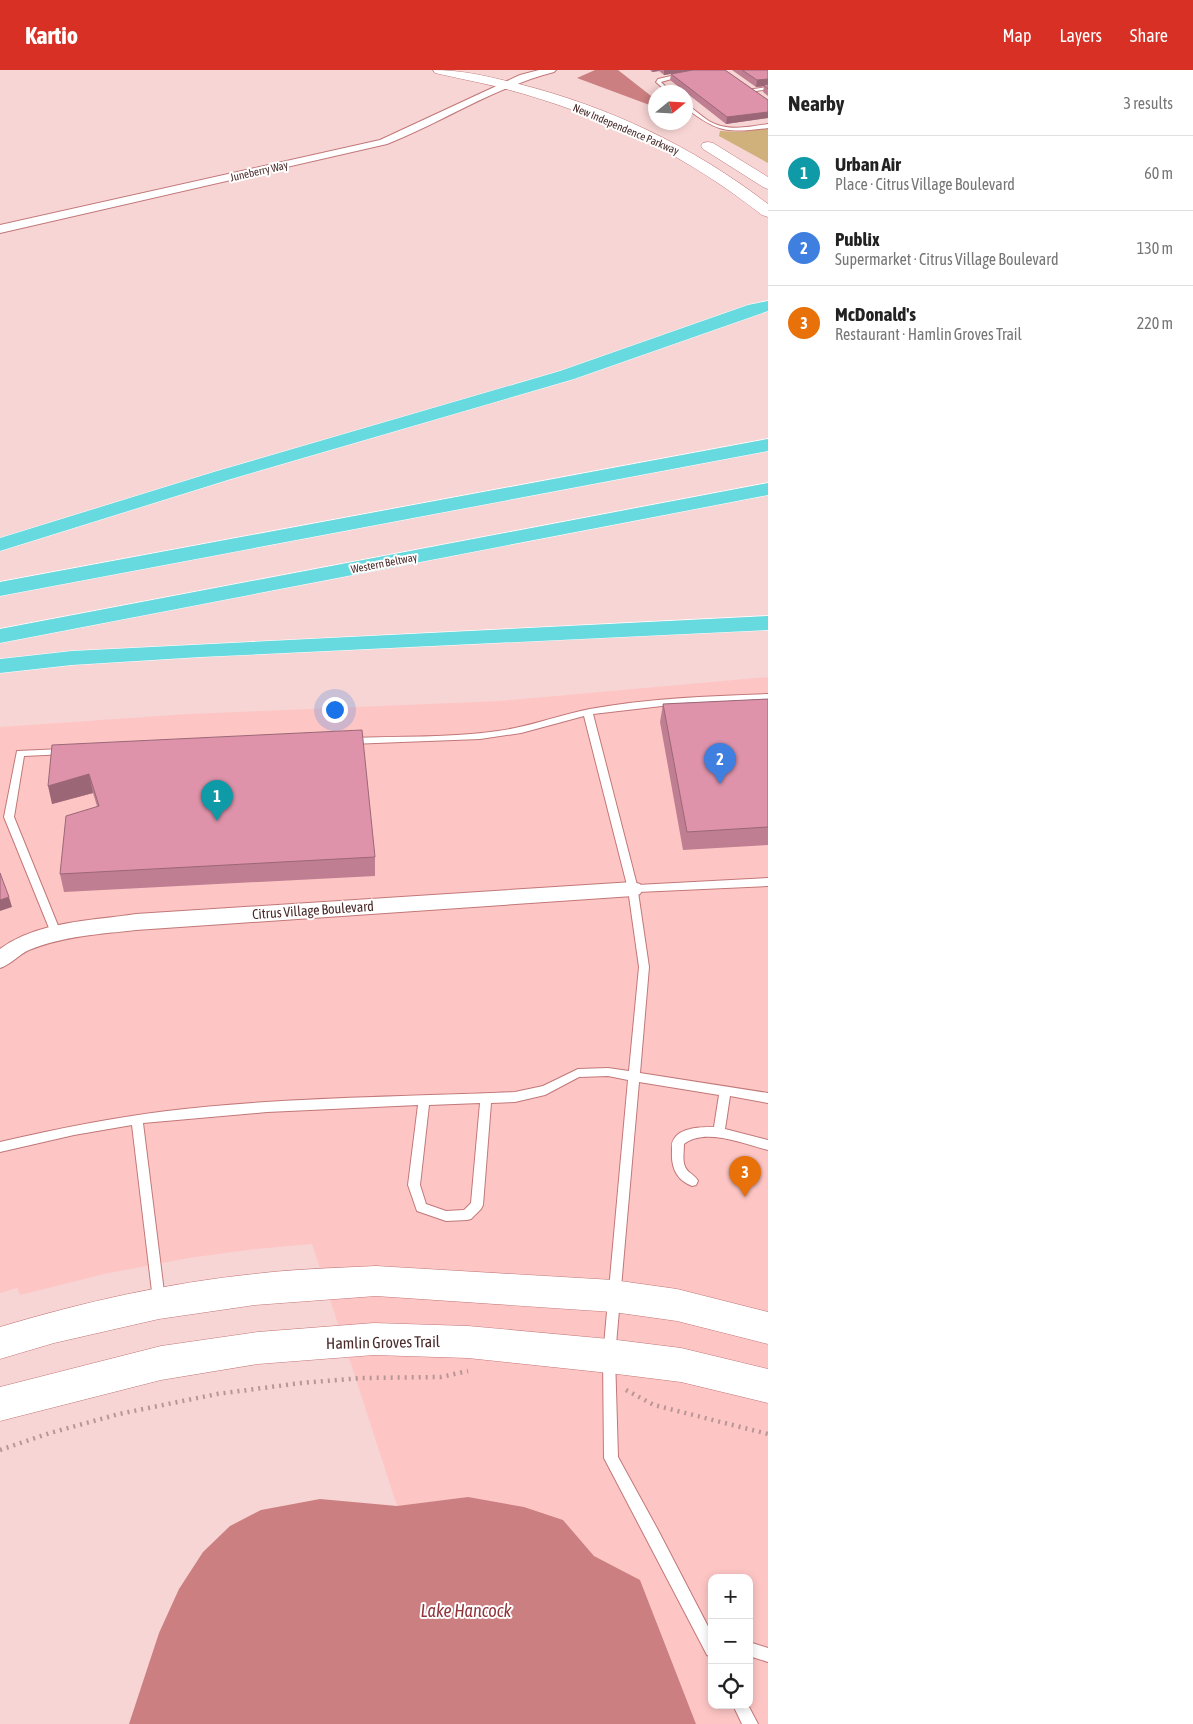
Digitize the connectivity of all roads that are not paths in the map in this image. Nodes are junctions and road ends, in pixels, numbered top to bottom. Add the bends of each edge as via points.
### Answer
1 (440, 70) edge
2 (496, 70) edge
3 (551, 70) edge
4 (525, 74) edge
5 (687, 74) edge
6 (508, 85) junction
7 (661, 85) edge
8 (747, 88) joint
9 (768, 88) edge
10 (584, 94) dead end
11 (762, 99) edge
12 (693, 112) edge
13 (768, 126) edge
14 (692, 139) dead end
15 (768, 184) edge
16 (768, 212) edge
17 (0, 229) edge
18 (763, 305) edge
19 (768, 444) edge
20 (768, 489) edge
21 (0, 545) edge
22 (0, 589) edge
23 (768, 623) edge
24 (0, 636) edge
25 (0, 666) edge
26 (768, 697) edge
27 (588, 713) junction
28 (339, 741) edge
29 (70, 751) edge
30 (768, 882) edge
31 (634, 889) junction
32 (56, 933) junction
33 (0, 959) edge
34 (634, 1075) junction
35 (725, 1091) junction
36 (486, 1098) junction
37 (768, 1098) edge
38 (424, 1101) junction
39 (136, 1120) junction
40 (719, 1132) junction
41 (768, 1145) edge
42 (0, 1147) edge
43 (692, 1181) dead end
44 (613, 1296) junction
45 (159, 1303) junction
46 (768, 1328) edge
47 (0, 1343) edge
48 (608, 1369) junction
49 (768, 1386) edge
50 (0, 1404) edge
51 (708, 1635) edge
52 (753, 1649) edge
53 (768, 1655) edge
54 (742, 1709) edge
55 (750, 1724) edge

1 - 6 main road, New Independence Parkway
2 - 4 main road, New Independence Parkway
3 - 4 street
4 - 6 street, Juneberry Way
4 - 10 main road, New Independence Parkway
5 - 7 lane via 660,80
6 - 16 main road, New Independence Parkway via 591,112 654,138 727,180
6 - 17 street, Juneberry Way via 383,142
8 - 9 lane
8 - 11 street
12 - 13 lane via 720,129
14 - 15 main road, New Independence Parkway
18 - 21 highway via 567,375 224,475
19 - 22 highway
20 - 24 highway, Western Beltway
23 - 25 highway via 200,650
26 - 27 lane via 638,704
27 - 28 lane via 501,734
27 - 31 lane
29 - 32 lane via 20,753 10,817
30 - 31 lane
31 - 32 street, Citrus Village Boulevard via 136,922
31 - 34 lane via 644,967
32 - 33 street, Citrus Village Boulevard via 20,945
34 - 35 lane
34 - 36 lane via 608,1072 578,1074 545,1090 515,1097
34 - 44 lane
35 - 37 lane
35 - 40 lane
36 - 38 lane
36 - 38 lane via 477,1204 467,1215 446,1216 421,1207 414,1184
38 - 39 lane via 230,1110
39 - 42 lane
39 - 45 lane
40 - 41 lane
40 - 43 lane via 694,1132 684,1135 678,1142 678,1168
44 - 45 main road via 376,1281 255,1289
44 - 46 main road via 677,1304
44 - 48 lane
45 - 47 main road
48 - 49 main road, Hamlin Groves Trail via 680,1365
48 - 50 main road, Hamlin Groves Trail via 468,1342 374,1339 258,1348 161,1363
48 - 51 lane via 610,1458
52 - 53 lane
54 - 55 lane

